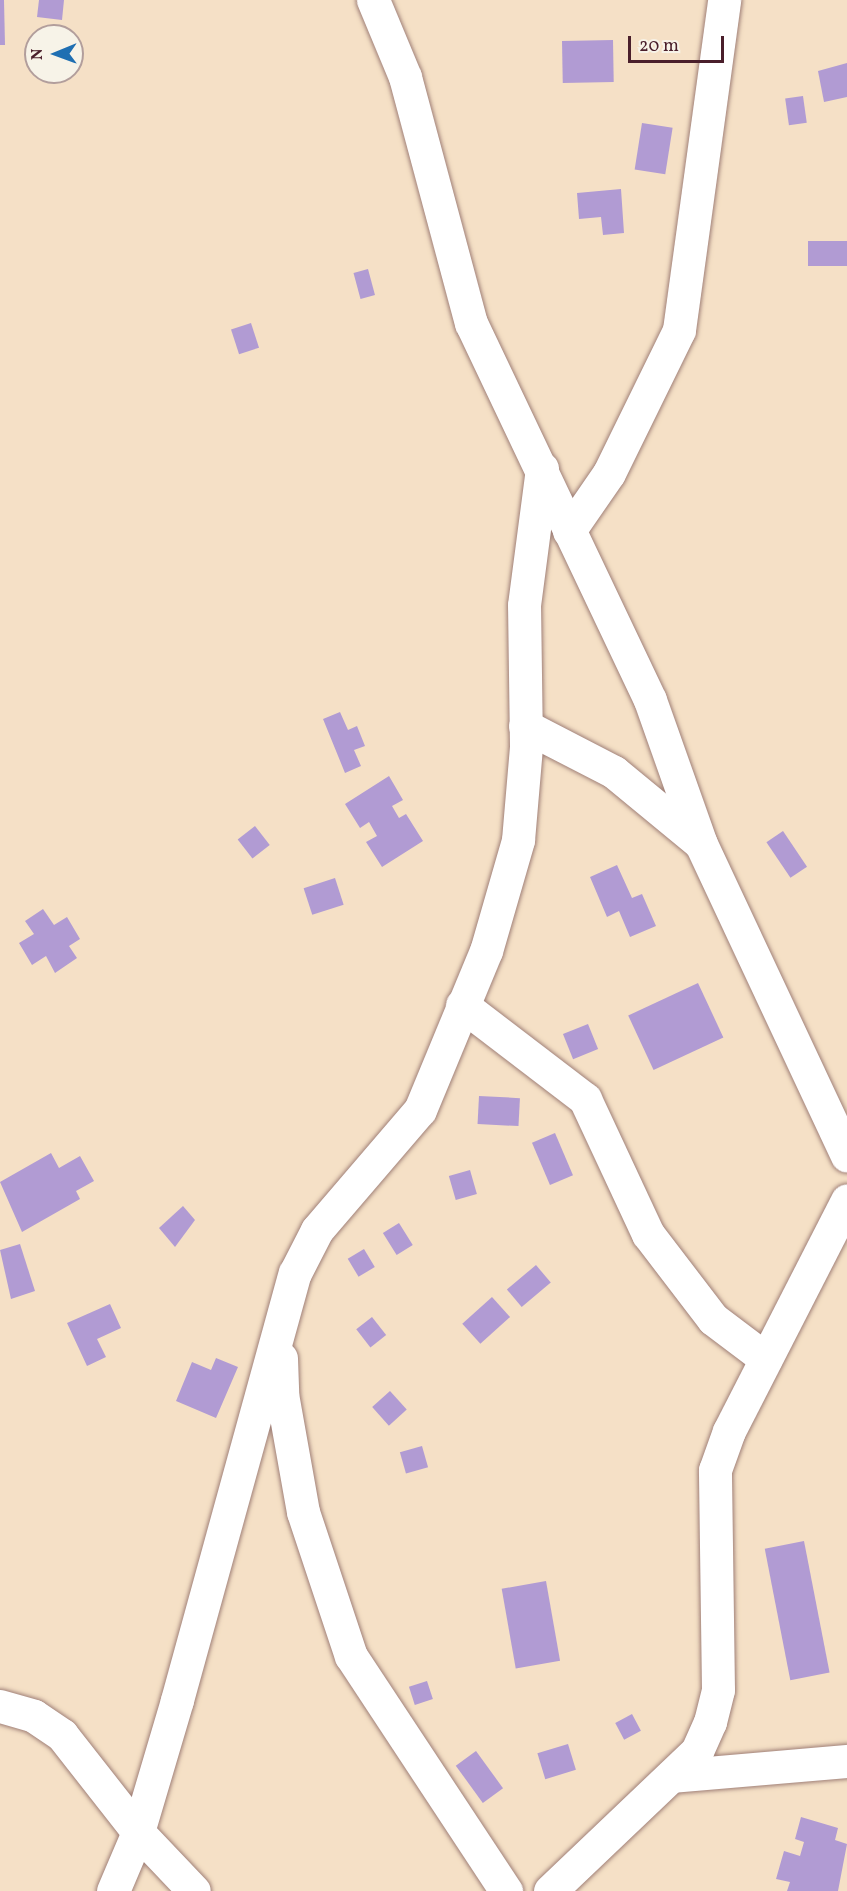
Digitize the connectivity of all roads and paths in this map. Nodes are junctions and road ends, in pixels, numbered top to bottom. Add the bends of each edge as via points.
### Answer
1 (373, 0) edge
2 (724, 0) edge
3 (542, 468) junction
4 (569, 531) junction
5 (525, 726) junction
6 (701, 844) junction
7 (462, 1005) junction
8 (847, 1155) edge
9 (847, 1200) edge
10 (280, 1332) junction
11 (766, 1359) junction
12 (0, 1706) edge
13 (847, 1761) edge
14 (672, 1776) junction
15 (138, 1832) junction
16 (113, 1891) edge
17 (194, 1891) edge
18 (506, 1891) edge
19 (550, 1891) edge

1 - 3 street via 405,77 471,323
2 - 4 street via 679,330 609,473
3 - 4 street
3 - 5 street via 524,605
4 - 6 street via 650,700
5 - 6 street via 614,772
5 - 7 street via 518,840 486,951
6 - 8 street
7 - 10 street via 420,1110 317,1230 295,1273
7 - 11 street via 585,1099 648,1234 713,1319
9 - 11 street
10 - 15 street
10 - 18 street via 282,1394 303,1512 351,1656
11 - 14 street via 715,1470 718,1690 697,1751
12 - 15 street via 34,1716 62,1735
13 - 14 street
14 - 19 street
15 - 16 street
15 - 17 street

